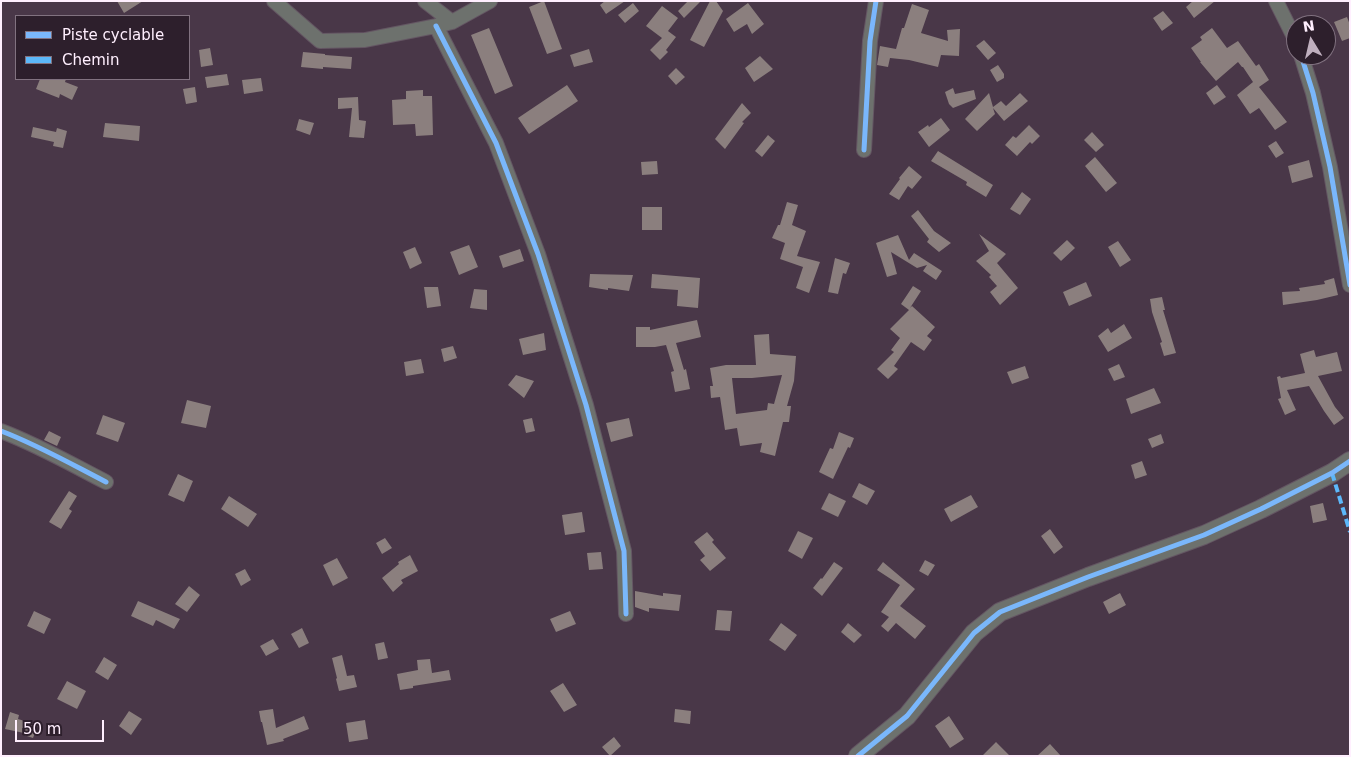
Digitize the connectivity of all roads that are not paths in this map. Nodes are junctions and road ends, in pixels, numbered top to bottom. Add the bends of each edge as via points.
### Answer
1 (274, 1) edge
2 (425, 1) edge
3 (490, 1) edge
4 (876, 1) edge
5 (1276, 1) edge
6 (1286, 21) edge
7 (452, 22) junction
8 (436, 26) junction
9 (1303, 65) edge
10 (864, 150) dead end
11 (1350, 284) edge
12 (1, 431) edge
13 (1350, 461) edge
14 (106, 482) dead end
15 (626, 614) dead end
16 (858, 756) edge

1 - 8 street via 320,41 365,40
2 - 7 street
3 - 7 street
4 - 10 street via 870,41
5 - 6 street
7 - 8 street
8 - 15 street via 496,143 538,254 586,405 624,551
9 - 11 street via 1330,167
12 - 14 street via 42,448
13 - 16 street via 1261,509 1204,535 1000,612 974,632 907,716

